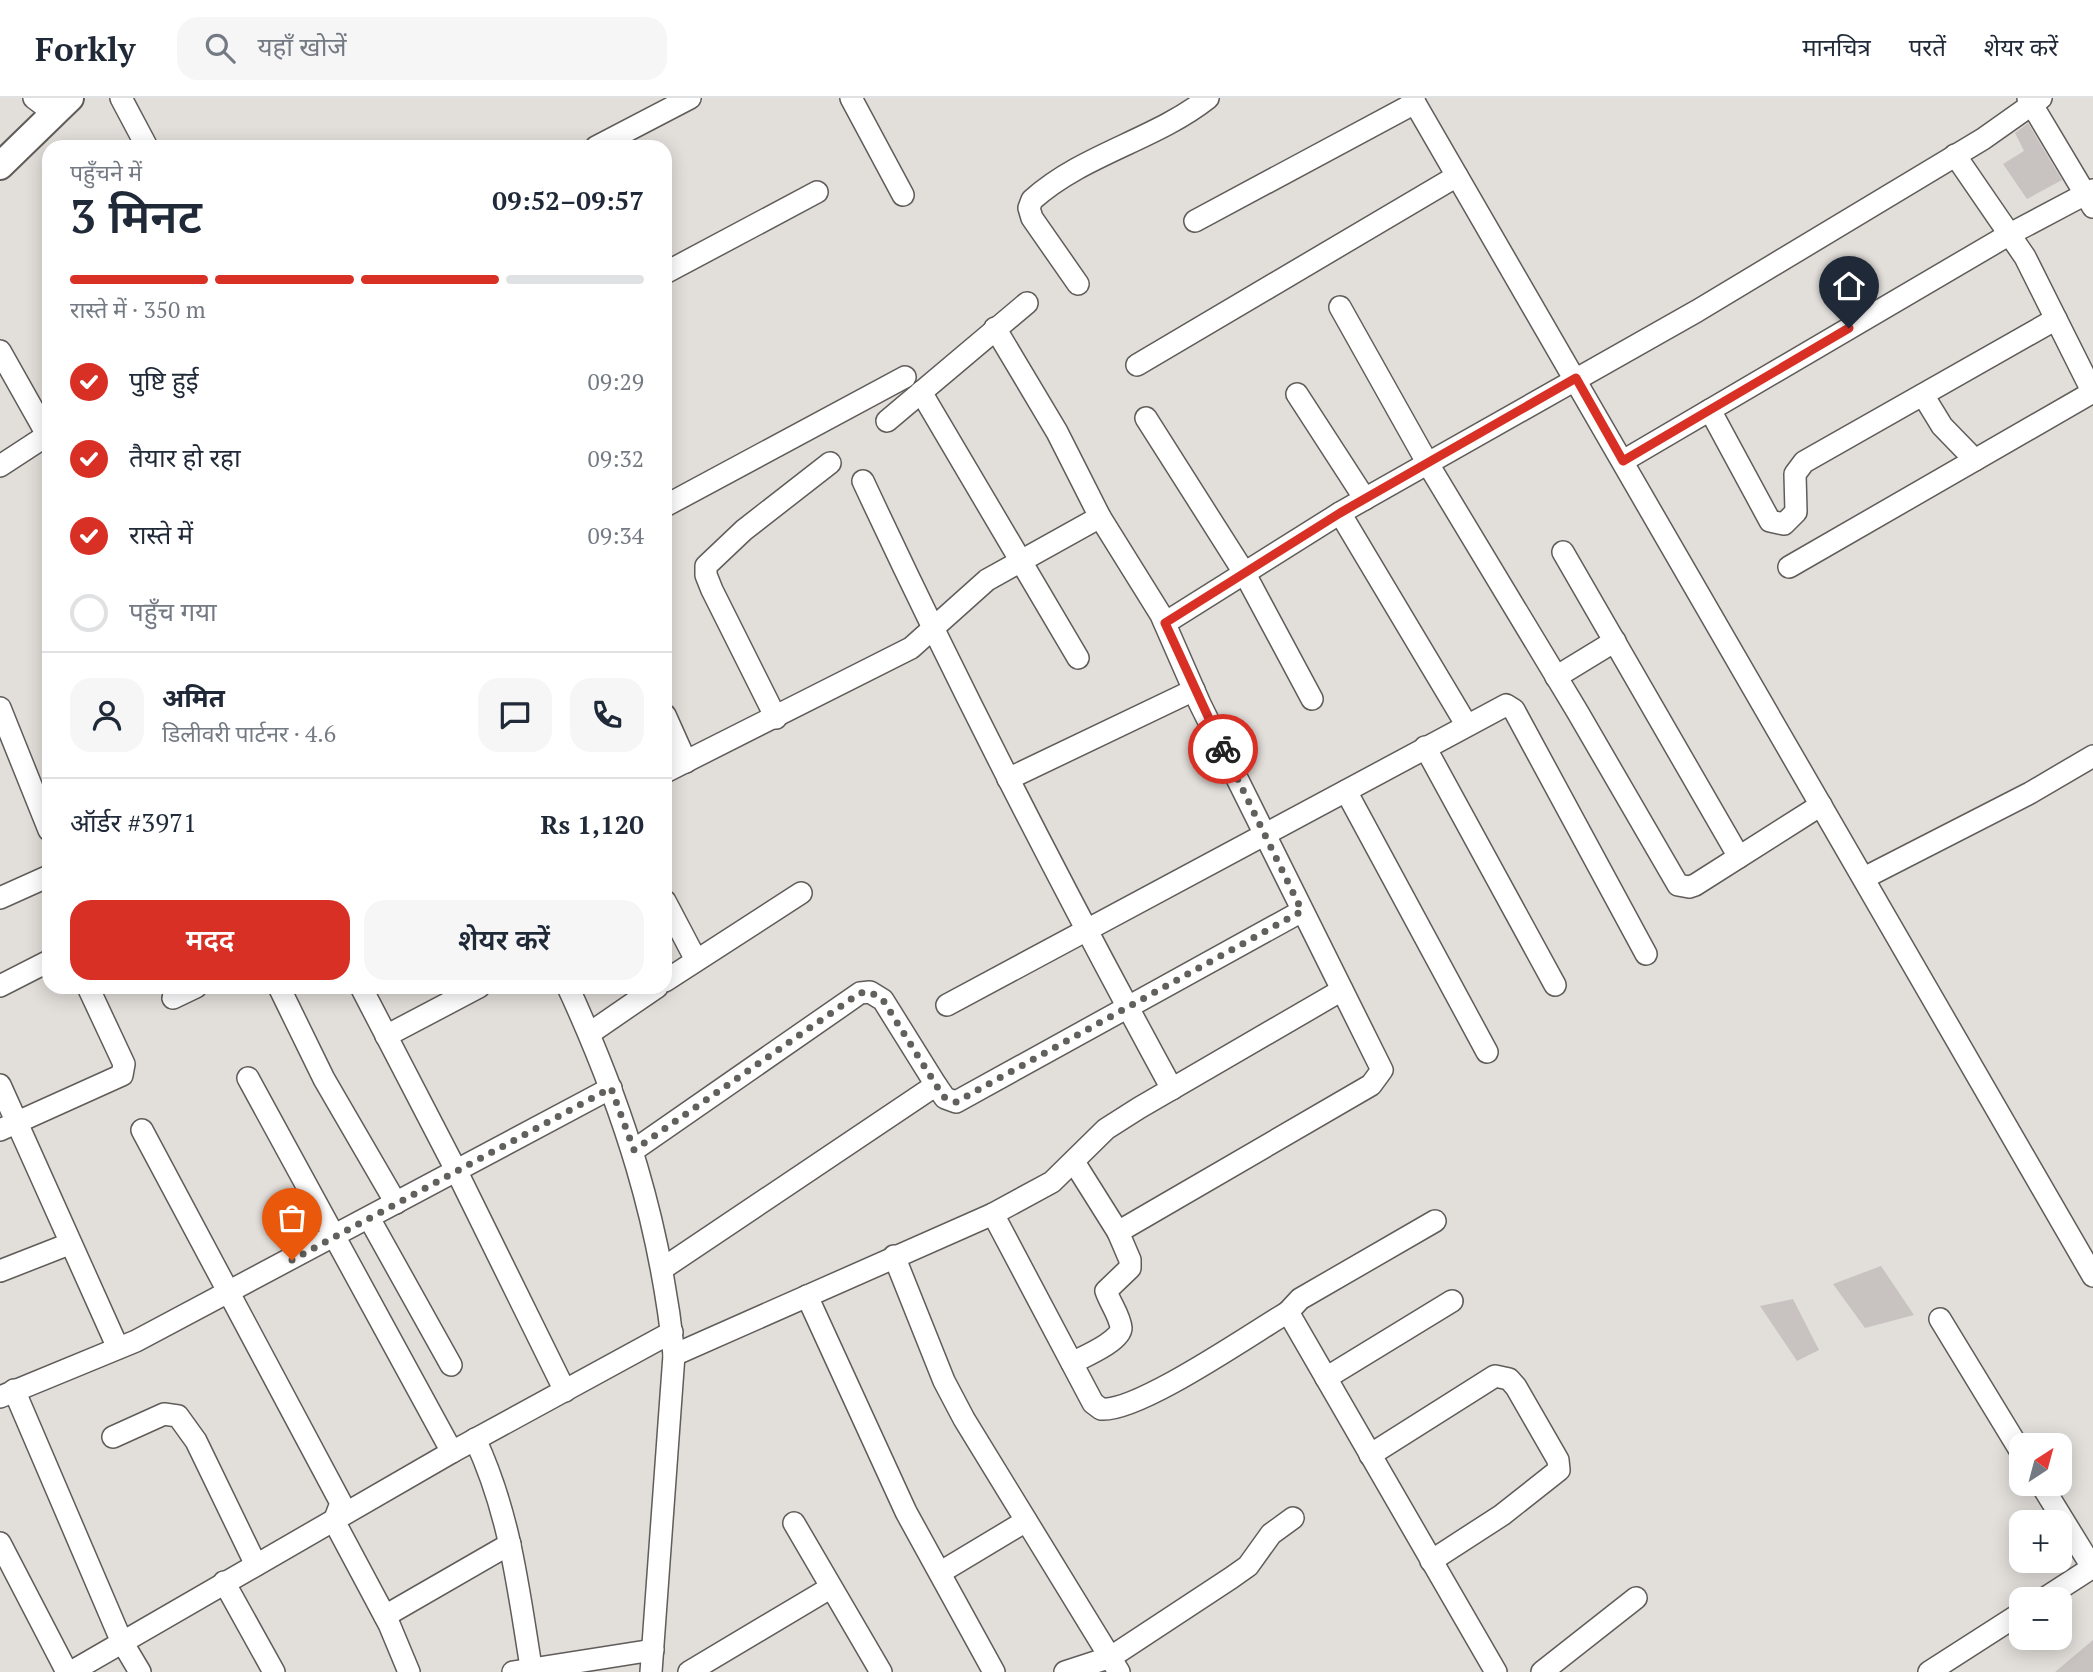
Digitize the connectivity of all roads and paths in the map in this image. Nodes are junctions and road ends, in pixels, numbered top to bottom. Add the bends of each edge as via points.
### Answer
1 (121, 98) edge
2 (690, 98) edge
3 (851, 98) edge
4 (1208, 98) edge
5 (1413, 100) edge
6 (2033, 100) edge
7 (53, 103) edge
8 (143, 140) edge
9 (609, 140) edge
10 (1955, 155) junction
11 (0, 166) edge
12 (1458, 176) junction
13 (817, 192) dead end
14 (903, 195) dead end
15 (2090, 197) edge
16 (1195, 221) dead end
17 (2010, 234) junction
18 (672, 269) edge
19 (1078, 284) dead end
20 (1027, 303) dead end
21 (1340, 307) dead end
22 (2056, 319) junction
23 (995, 328) junction
24 (0, 351) edge
25 (1137, 365) dead end
26 (905, 377) dead end
27 (1576, 378) junction
28 (921, 393) junction
29 (2093, 393) edge
30 (1297, 394) dead end
31 (1923, 395) junction
32 (1710, 410) junction
33 (1146, 418) dead end
34 (887, 421) dead end
35 (42, 425) edge
36 (42, 440) edge
37 (1975, 460) junction
38 (1623, 461) junction
39 (830, 463) dead end
40 (1428, 464) junction
41 (0, 466) edge
42 (863, 481) dead end
43 (1365, 499) junction
44 (672, 502) edge
45 (1340, 513) junction
46 (1100, 517) junction
47 (1563, 552) dead end
48 (1022, 561) junction
49 (1789, 567) dead end
50 (1245, 574) junction
51 (1165, 623) junction
52 (933, 631) junction
53 (1615, 641) junction
54 (1078, 658) dead end
55 (1556, 677) junction
56 (1194, 690) junction
57 (1312, 699) dead end
58 (0, 708) edge
59 (776, 718) junction
60 (1465, 724) junction
61 (672, 731) edge
62 (1425, 747) junction
63 (2093, 756) edge
64 (686, 762) junction
65 (672, 769) edge
66 (1008, 779) junction
67 (1346, 791) junction
68 (1821, 805) junction
69 (42, 809) edge
70 (1265, 835) junction
71 (1740, 857) junction
72 (1864, 878) junction
73 (42, 879) edge
74 (801, 893) dead end
75 (0, 898) edge
76 (1302, 911) junction
77 (672, 914) edge
78 (1086, 931) junction
79 (1646, 954) dead end
80 (696, 960) junction
81 (42, 965) edge
82 (672, 976) edge
83 (1555, 985) dead end
84 (0, 986) edge
85 (1342, 990) junction
86 (91, 994) edge
87 (181, 994) edge
88 (282, 994) edge
89 (364, 994) edge
90 (466, 994) edge
91 (571, 994) edge
92 (647, 994) edge
93 (173, 998) dead end
94 (947, 1005) dead end
95 (1127, 1006) junction
96 (590, 1033) junction
97 (386, 1036) junction
98 (1487, 1052) dead end
99 (248, 1078) dead end
100 (0, 1085) edge
101 (936, 1085) junction
102 (611, 1088) junction
103 (1172, 1089) junction
104 (8, 1127) edge
105 (142, 1130) dead end
106 (634, 1150) junction
107 (1074, 1162) junction
108 (457, 1172) junction
109 (396, 1203) junction
110 (993, 1214) junction
111 (369, 1218) junction
112 (1435, 1221) dead end
113 (1118, 1232) junction
114 (333, 1237) junction
115 (69, 1244) junction
116 (894, 1256) junction
117 (662, 1269) junction
118 (0, 1271) edge
119 (2093, 1276) edge
120 (230, 1294) junction
121 (807, 1296) junction
122 (1452, 1301) dead end
123 (1287, 1312) junction
124 (1940, 1320) dead end
125 (671, 1332) junction
126 (118, 1348) junction
127 (674, 1355) junction
128 (1072, 1363) junction
129 (451, 1366) dead end
130 (1325, 1378) junction
131 (565, 1391) junction
132 (7, 1394) edge
133 (2009, 1433) edge
134 (113, 1437) dead end
135 (475, 1439) junction
136 (452, 1452) junction
137 (1370, 1455) junction
138 (2049, 1496) edge
139 (1293, 1518) dead end
140 (334, 1521) junction
141 (1026, 1521) junction
142 (794, 1523) dead end
143 (0, 1543) edge
144 (510, 1544) junction
145 (1432, 1561) junction
146 (256, 1565) junction
147 (2093, 1567) edge
148 (941, 1572) junction
149 (224, 1582) junction
150 (2062, 1587) edge
151 (830, 1588) junction
152 (1636, 1598) dead end
153 (385, 1616) junction
154 (2009, 1621) edge
155 (121, 1640) junction
156 (653, 1650) junction
157 (1115, 1664) edge
158 (522, 1670) edge
159 (69, 1672) edge
160 (140, 1672) edge
161 (274, 1672) edge
162 (410, 1672) edge
163 (651, 1672) edge
164 (689, 1672) edge
165 (881, 1672) edge
166 (994, 1672) edge
167 (1065, 1672) edge
168 (1496, 1672) edge
169 (1542, 1672) edge
170 (1929, 1672) edge

1 - 8 street
2 - 9 street
3 - 14 street
4 - 19 street via 1180,118 1080,167 1032,200 1032,218
5 - 12 street
5 - 16 street
6 - 10 street
6 - 15 street
7 - 11 main road
10 - 17 street
10 - 27 street via 1697,311
12 - 25 street
12 - 27 street
13 - 18 street
15 - 17 street
17 - 22 street
17 - 32 street
20 - 23 street
21 - 40 street
22 - 29 street
22 - 31 street
23 - 28 street
23 - 46 street via 1057,432
24 - 35 street
26 - 44 street
27 - 38 street
27 - 40 street
28 - 34 street
28 - 48 street
29 - 37 street
30 - 43 street
31 - 32 street via 1804,462 1795,474 1796,512 1778,525 1770,521
31 - 37 street via 1942,426
32 - 38 street
33 - 50 street
36 - 41 street
37 - 49 street
38 - 68 street
39 - 59 street via 706,566 712,590
40 - 43 street
40 - 55 street
42 - 52 street
43 - 45 street
45 - 50 street
45 - 60 street
46 - 48 street
46 - 51 street
47 - 53 street
48 - 52 street via 987,580
48 - 54 street
50 - 51 street
50 - 57 street
51 - 56 street
52 - 59 street via 911,648
52 - 66 street
53 - 55 street
53 - 71 street
55 - 71 street via 1678,885 1696,885
56 - 66 street
56 - 70 street
58 - 69 street
59 - 64 street
60 - 62 street
60 - 79 street via 1501,705 1514,710
61 - 64 street
62 - 67 street
62 - 83 street
63 - 72 street
64 - 65 street
66 - 78 street
67 - 70 street
67 - 98 street
68 - 71 street
68 - 72 street
70 - 76 street
70 - 78 street
72 - 119 street
73 - 75 street
74 - 80 street
76 - 85 street
76 - 95 street
77 - 80 street
78 - 94 street
78 - 95 street
80 - 82 street
81 - 84 street
85 - 103 street
85 - 113 street via 1382,1070 1377,1080
86 - 104 street via 124,1064 122,1075
87 - 93 street
88 - 109 street via 324,1079
89 - 97 street
90 - 97 street
91 - 96 street
92 - 96 street
95 - 101 street via 956,1102 945,1098
95 - 103 street
96 - 102 street
97 - 108 street
99 - 114 street
100 - 104 street
101 - 106 street via 883,1000 870,992 860,993
101 - 117 street
102 - 106 street
102 - 108 street
103 - 107 street via 1106,1129
104 - 115 street
105 - 120 street
106 - 117 street
107 - 110 street via 1052,1182
107 - 113 street
108 - 109 street
108 - 131 street
109 - 111 street
110 - 116 street
110 - 128 street
111 - 114 street
111 - 129 street
112 - 123 street via 1300,1299
113 - 128 street via 1130,1268 1106,1291 1121,1326 1119,1334
114 - 120 street
114 - 136 street
115 - 118 street
115 - 126 street
116 - 121 street
116 - 141 street via 944,1381
117 - 125 street
120 - 126 street
120 - 140 street via 341,1503
121 - 127 street
121 - 148 street via 906,1512
122 - 130 street
123 - 128 street via 1123,1407 1101,1409 1093,1403
123 - 130 street
124 - 133 street
125 - 127 street
125 - 131 street
126 - 132 street
127 - 156 street
130 - 137 street
131 - 135 street
132 - 155 street
134 - 146 street via 164,1414 178,1416 196,1441
135 - 136 street
135 - 144 street via 507,1522
136 - 140 street
137 - 145 street
137 - 145 street via 1495,1376 1509,1379 1534,1418 1558,1460 1557,1473
138 - 147 street
139 - 157 street via 1271,1534 1248,1566
140 - 146 street
140 - 153 street
141 - 148 street
141 - 157 street
142 - 151 street
143 - 159 street
144 - 153 street
144 - 158 street
145 - 168 street
146 - 149 street
147 - 150 street
148 - 166 street
149 - 155 street
149 - 161 street
151 - 164 street
151 - 165 street
152 - 169 street
153 - 162 street
154 - 170 street
155 - 159 street
155 - 160 street
156 - 158 street
156 - 163 street
157 - 167 street

